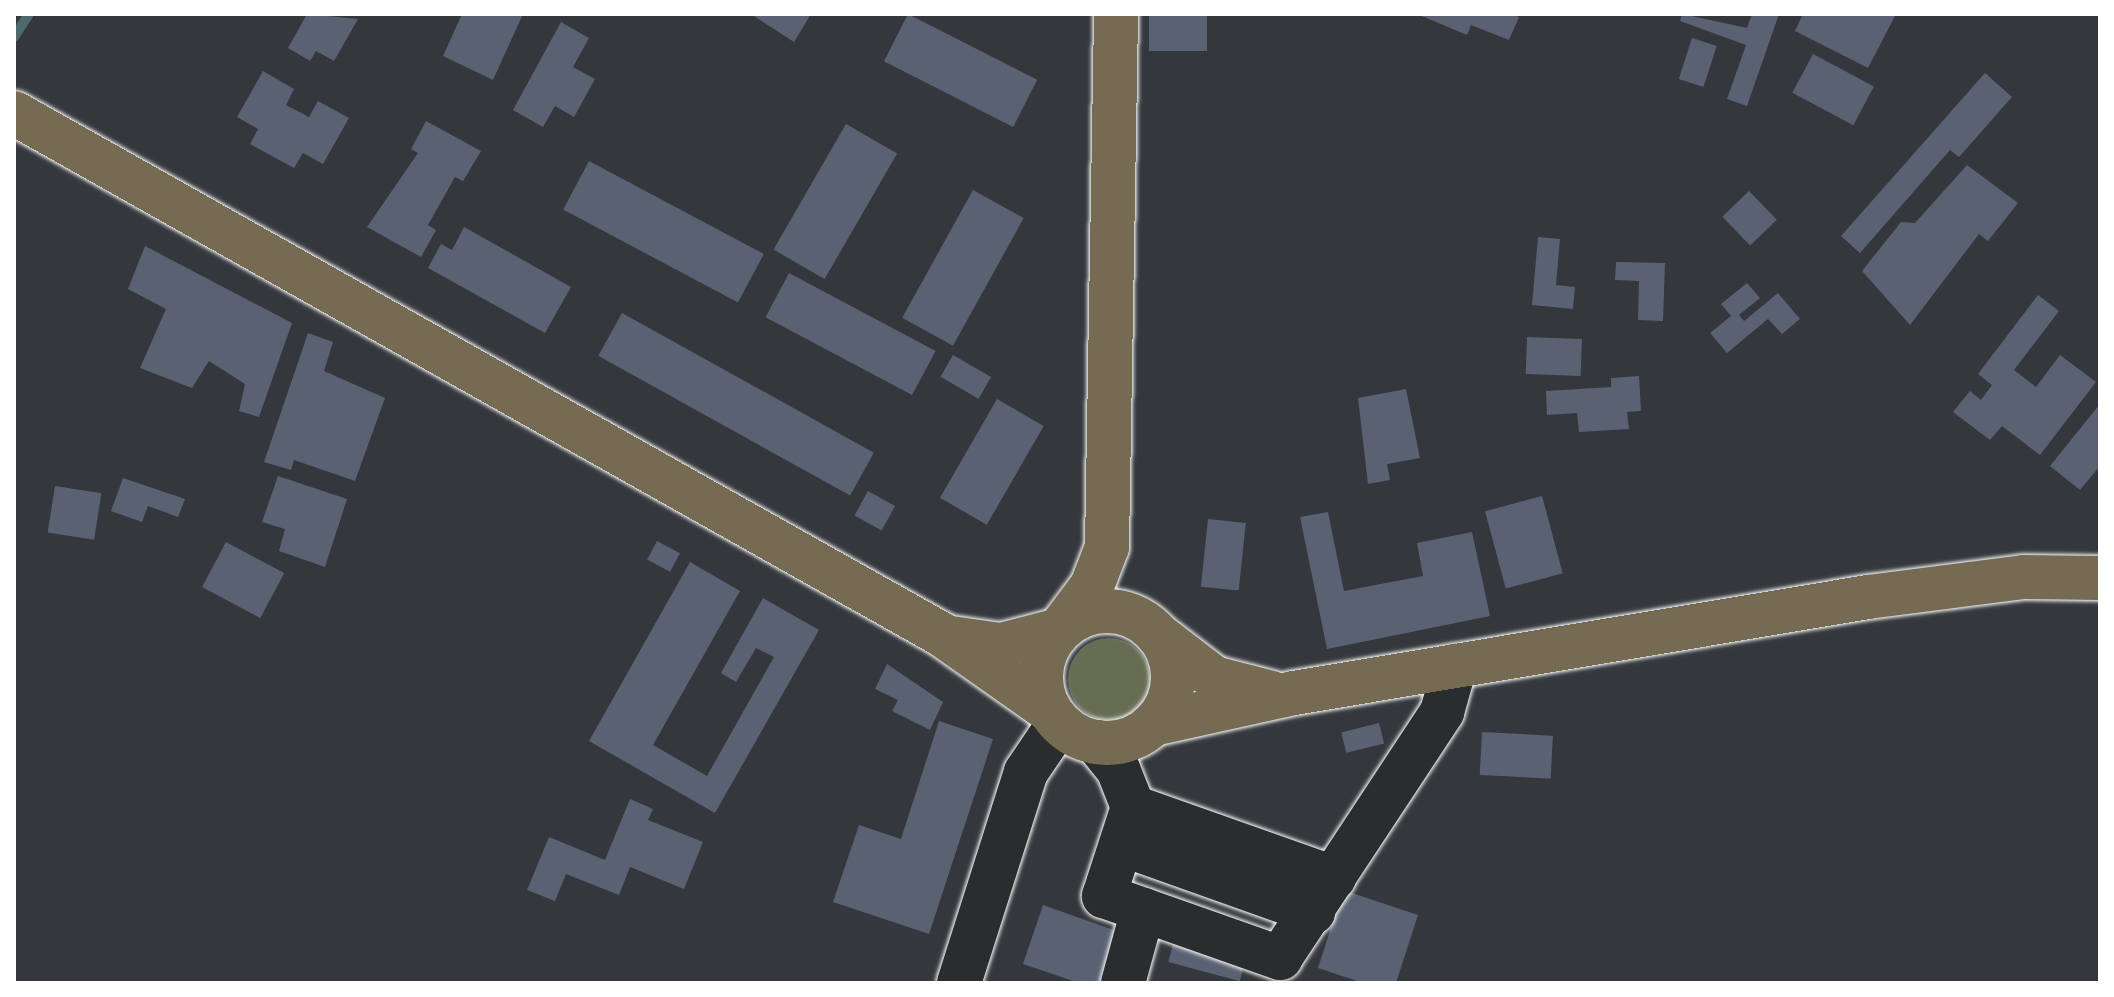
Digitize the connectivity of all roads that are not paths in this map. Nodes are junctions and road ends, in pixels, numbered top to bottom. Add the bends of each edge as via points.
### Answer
1 (1116, 14) edge
2 (19, 116) edge
3 (1110, 534) junction
4 (2100, 578) edge
5 (1059, 630) junction
6 (941, 634) junction
7 (1161, 639) junction
8 (1455, 666) junction
9 (1294, 693) junction
10 (1153, 724) junction
11 (1068, 725) junction
12 (1123, 840) junction
13 (1315, 907) junction
14 (1143, 910) junction
15 (959, 983) edge
16 (1123, 983) edge

1 - 3 main road
2 - 6 main road
3 - 5 main road via 1092,586
3 - 7 main road via 1129,590
4 - 8 main road via 1954,584
5 - 6 main road via 1001,645
5 - 7 main road via 1101,610 1145,622
5 - 11 main road via 1040,671
6 - 11 main road
7 - 9 main road via 1229,685
7 - 10 main road via 1172,683
8 - 9 main road
8 - 13 street via 1442,712
9 - 10 main road
10 - 11 main road via 1137,736
11 - 12 street via 1118,769
11 - 15 street via 1026,772
12 - 13 street
12 - 13 street
12 - 14 street via 1104,896
13 - 14 street via 1280,958
14 - 16 street

